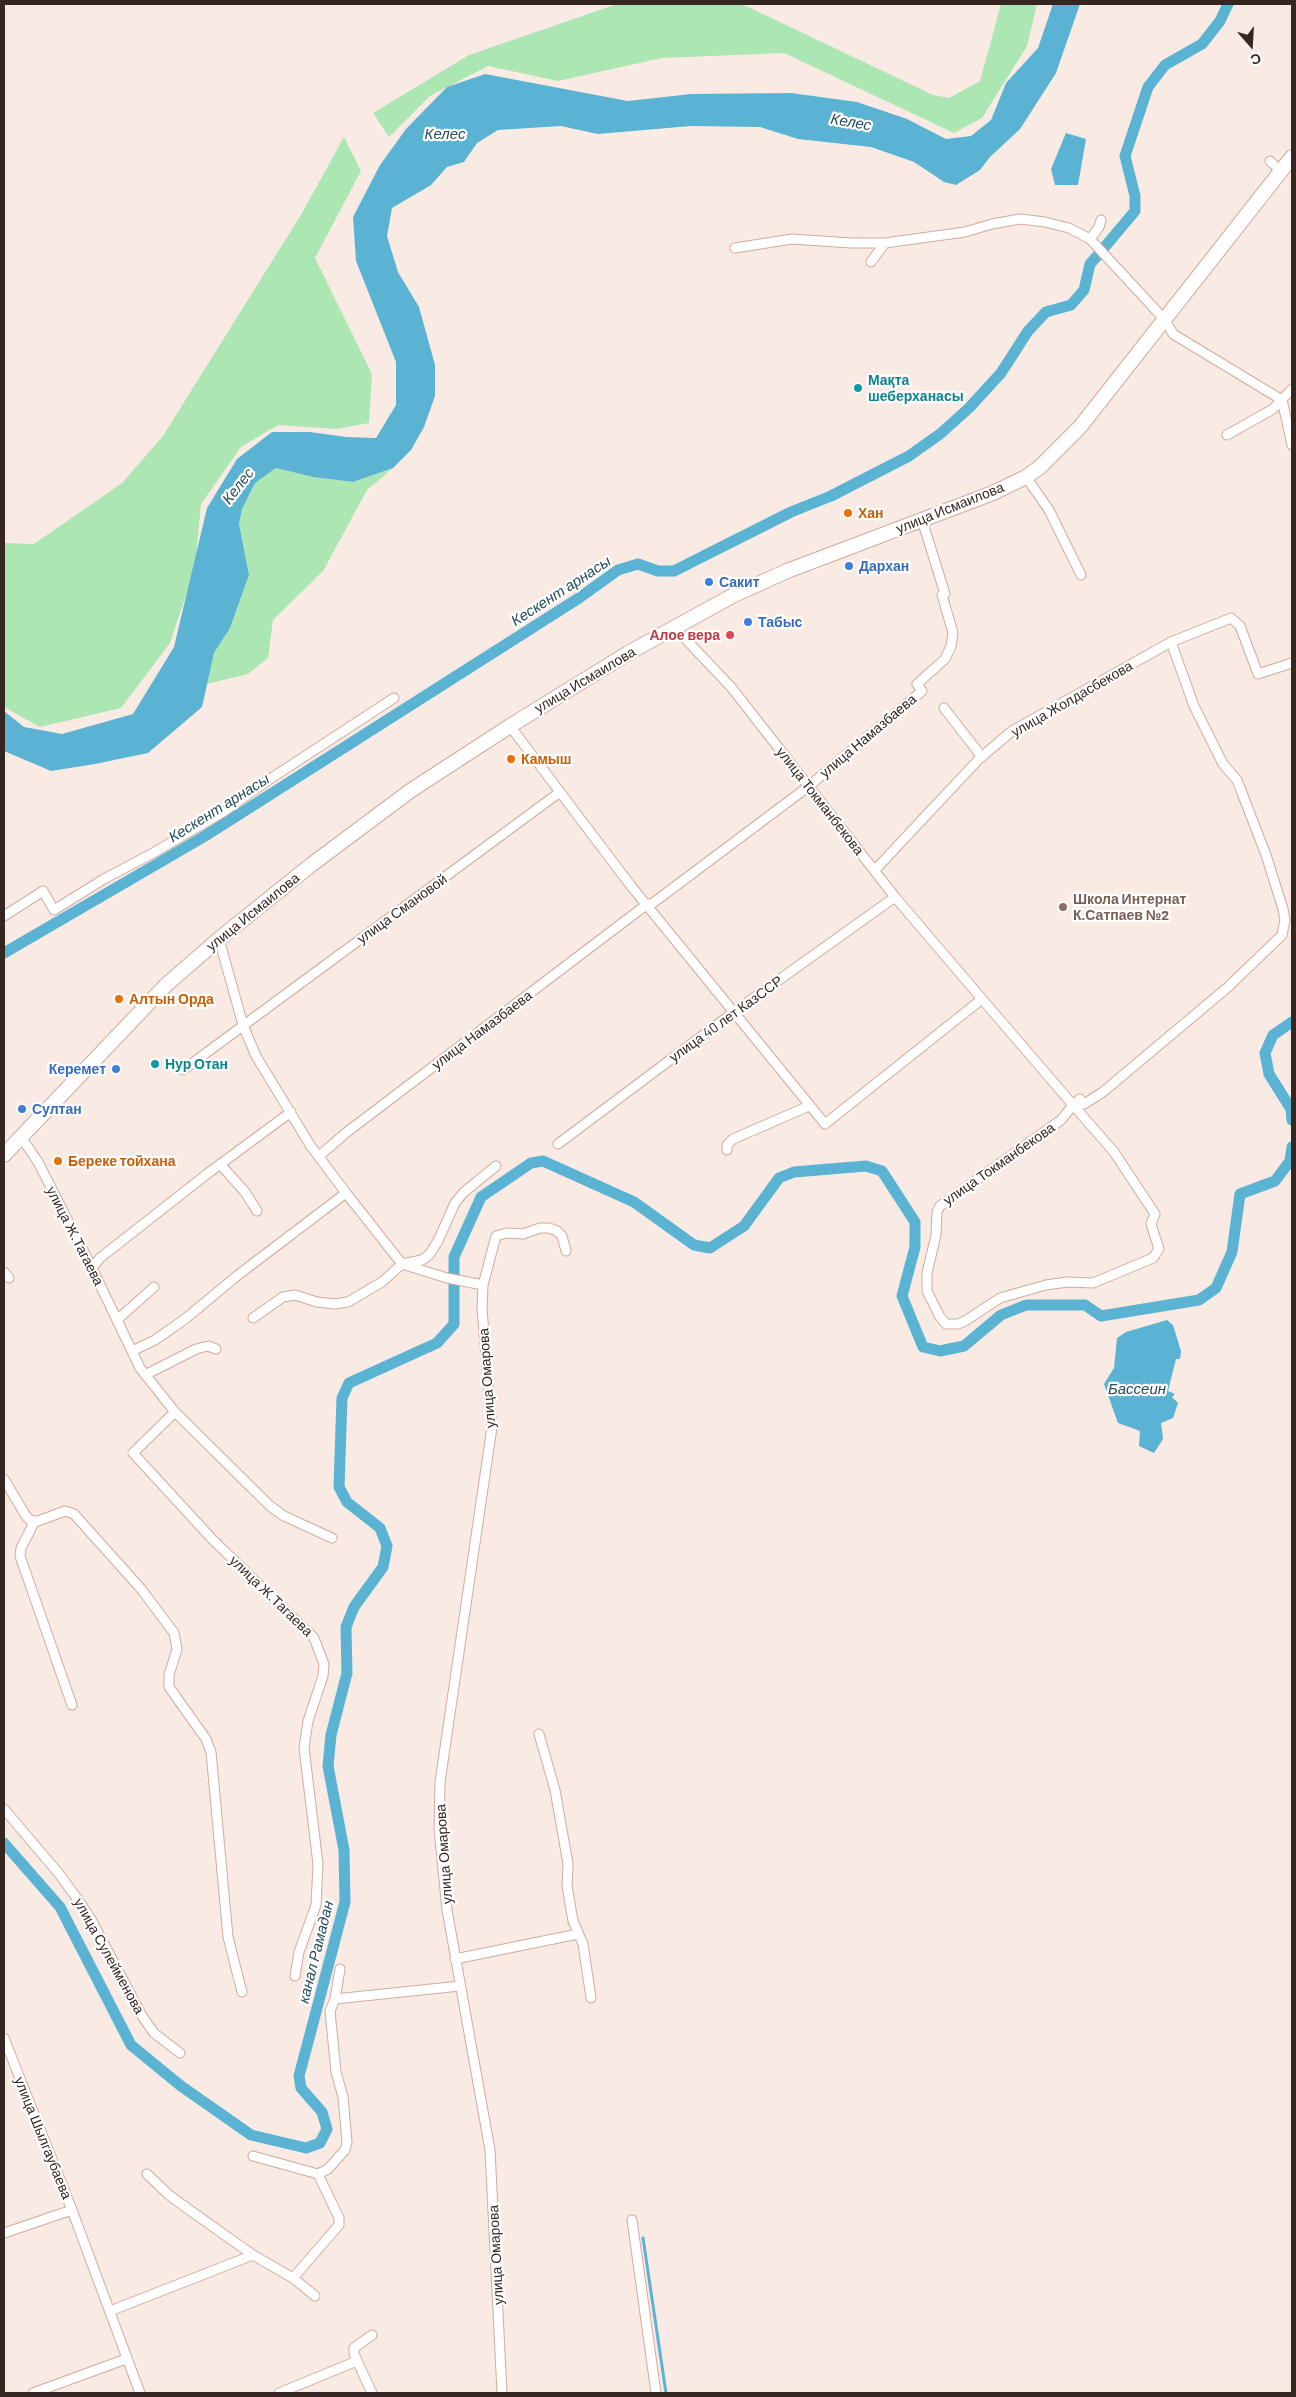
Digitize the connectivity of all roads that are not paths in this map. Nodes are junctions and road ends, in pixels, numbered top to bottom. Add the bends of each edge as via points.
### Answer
1 (1292, 158) edge
2 (1270, 161) dead end
3 (1281, 171) junction
4 (1101, 220) dead end
5 (1090, 239) junction
6 (885, 243) junction
7 (735, 248) dead end
8 (871, 262) dead end
9 (1165, 320) junction
10 (1292, 389) edge
11 (1282, 400) junction
12 (1227, 435) dead end
13 (1292, 445) edge
14 (1026, 477) junction
15 (922, 520) junction
16 (1081, 575) dead end
17 (675, 628) junction
18 (1171, 642) junction
19 (1292, 663) edge
20 (394, 698) dead end
21 (944, 708) dead end
22 (510, 726) junction
23 (982, 757) junction
24 (809, 786) junction
25 (560, 792) junction
26 (875, 870) junction
27 (895, 897) junction
28 (646, 905) junction
29 (4, 916) edge
30 (218, 939) junction
31 (982, 999) junction
32 (734, 1012) junction
33 (243, 1025) junction
34 (183, 1070) dead end
35 (1077, 1102) junction
36 (809, 1106) junction
37 (291, 1112) junction
38 (21, 1137) junction
39 (558, 1144) dead end
40 (727, 1150) dead end
41 (4, 1155) edge
42 (319, 1156) junction
43 (220, 1164) junction
44 (496, 1166) dead end
45 (346, 1193) junction
46 (256, 1211) dead end
47 (566, 1251) dead end
48 (402, 1264) junction
49 (92, 1268) junction
50 (483, 1285) junction
51 (154, 1287) dead end
52 (253, 1318) dead end
53 (117, 1320) junction
54 (216, 1349) dead end
55 (132, 1351) junction
56 (145, 1375) junction
57 (175, 1412) junction
58 (4, 1479) edge
59 (35, 1521) junction
60 (332, 1538) dead end
61 (72, 1705) dead end
62 (539, 1734) dead end
63 (4, 1810) edge
64 (578, 1934) junction
65 (455, 1959) junction
66 (340, 1969) dead end
67 (295, 1976) dead end
68 (460, 1986) junction
69 (242, 1992) dead end
70 (591, 1998) dead end
71 (335, 1999) junction
72 (4, 2038) edge
73 (180, 2052) dead end
74 (253, 2156) dead end
75 (146, 2174) dead end
76 (318, 2174) junction
77 (72, 2210) junction
78 (632, 2220) dead end
79 (4, 2233) edge
80 (253, 2255) junction
81 (293, 2278) junction
82 (316, 2296) dead end
83 (110, 2311) junction
84 (372, 2335) dead end
85 (126, 2359) junction
86 (358, 2361) junction
87 (33, 2393) edge
88 (140, 2393) edge
89 (279, 2393) edge
90 (372, 2393) edge
91 (502, 2393) edge
92 (656, 2393) edge

1 - 3 main road, улица Исмаилова
2 - 3 street
3 - 9 main road, улица Исмаилова
4 - 5 street
5 - 6 street via 1069,228 1020,220 965,232
5 - 9 street
6 - 7 street via 792,239
6 - 8 street
9 - 11 street via 1173,334
9 - 14 main road, улица Исмаилова via 1080,427
10 - 11 street
11 - 12 street via 1273,409
11 - 13 street
14 - 15 main road, улица Исмаилова
14 - 16 street via 1049,510
15 - 17 main road, улица Исмаилова via 787,571 734,595
15 - 24 street, улица Намазбаева via 945,594 942,595 953,633 952,646 945,659 917,684 922,691
17 - 22 main road, улица Исмаилова
17 - 24 street, улица Токманбекова via 731,687
18 - 19 street, улица Жолдасбекова via 1231,618 1240,626 1258,674
18 - 23 street, улица Жолдасбекова via 1012,731
18 - 35 street, улица Токманбекова via 1194,706 1223,764 1236,780 1266,855 1283,909 1282,935 1228,987 1103,1092 1084,1104
20 - 29 street via 223,812 54,910 43,891
21 - 23 street
22 - 25 street
22 - 30 main road, улица Исмаилова via 410,791
23 - 26 street, улица Жолдасбекова
24 - 26 street, улица Токманбекова
24 - 28 street, улица Намазбаева via 653,903
25 - 28 street
25 - 33 street, улица Смановой
26 - 27 street, улица Токманбекова
27 - 31 street, улица Токманбекова
27 - 32 street, улица 40 лет КазССР
28 - 32 street
28 - 42 street, улица Намазбаева
30 - 33 street
30 - 38 main road, улица Исмаилова via 166,985
31 - 35 street, улица Токманбекова
31 - 36 street via 825,1124
32 - 36 street
32 - 39 street, улица 40 лет КазССР
33 - 34 street, улица Смановой
33 - 37 street via 256,1056
35 - 35 street, улица Токманбекова via 1155,1214 1151,1224 1158,1253 1093,1283 1046,1285 1000,1298 965,1321 950,1326 946,1324 928,1291 927,1273 936,1235 936,1212 1061,1120
36 - 40 street via 733,1139
37 - 42 street
37 - 43 street
38 - 41 main road, улица Исмаилова
38 - 49 street, улица Ж.Тагаева via 38,1162
42 - 45 street
43 - 46 street via 245,1192
43 - 49 street via 100,1258
44 - 48 street via 463,1192 429,1255 422,1260
45 - 48 street
45 - 55 street via 185,1319
47 - 50 street, улица Омарова via 562,1236 549,1228 496,1236
48 - 50 street via 446,1278
48 - 52 street via 382,1282 348,1302 336,1304 295,1295 283,1297
49 - 53 street, улица Ж.Тагаева
50 - 65 street, улица Омарова via 482,1309 492,1427 440,1782 439,1829
51 - 53 street
53 - 55 street, улица Ж.Тагаева
54 - 56 street via 208,1346 196,1349
55 - 56 street, улица Ж.Тагаева
56 - 57 street, улица Ж.Тагаева
57 - 60 street, улица Ж.Тагаева via 270,1506
57 - 67 street, улица Ж.Тагаева via 134,1453 212,1539 314,1638 324,1664 304,1748 318,1864 316,1905 299,1952
58 - 59 street via 26,1516
59 - 61 street via 20,1556
59 - 69 street via 62,1511 74,1514 142,1590 174,1633 177,1649 168,1683 206,1739 211,1752 228,1937
62 - 64 street via 560,1817 573,1921
63 - 73 street, улица Сулейменова via 81,1904 154,2033
64 - 65 street
64 - 70 street via 583,1944
65 - 68 street, улица Омарова
66 - 71 street
68 - 71 street
68 - 91 street, улица Омарова via 490,2150
71 - 76 street via 330,2011 347,2142 341,2157
72 - 77 street, улица Шылгаубаева
74 - 76 street
75 - 80 street via 169,2195
76 - 81 street via 339,2218 339,2225
77 - 79 street, улица Шылгаубаева
77 - 83 street, улица Шылгаубаева
78 - 92 street
80 - 81 street
80 - 83 street
81 - 82 street
83 - 85 street, улица Шылгаубаева
84 - 86 street via 354,2348
85 - 87 street
85 - 88 street, улица Шылгаубаева
86 - 89 street
86 - 90 street

